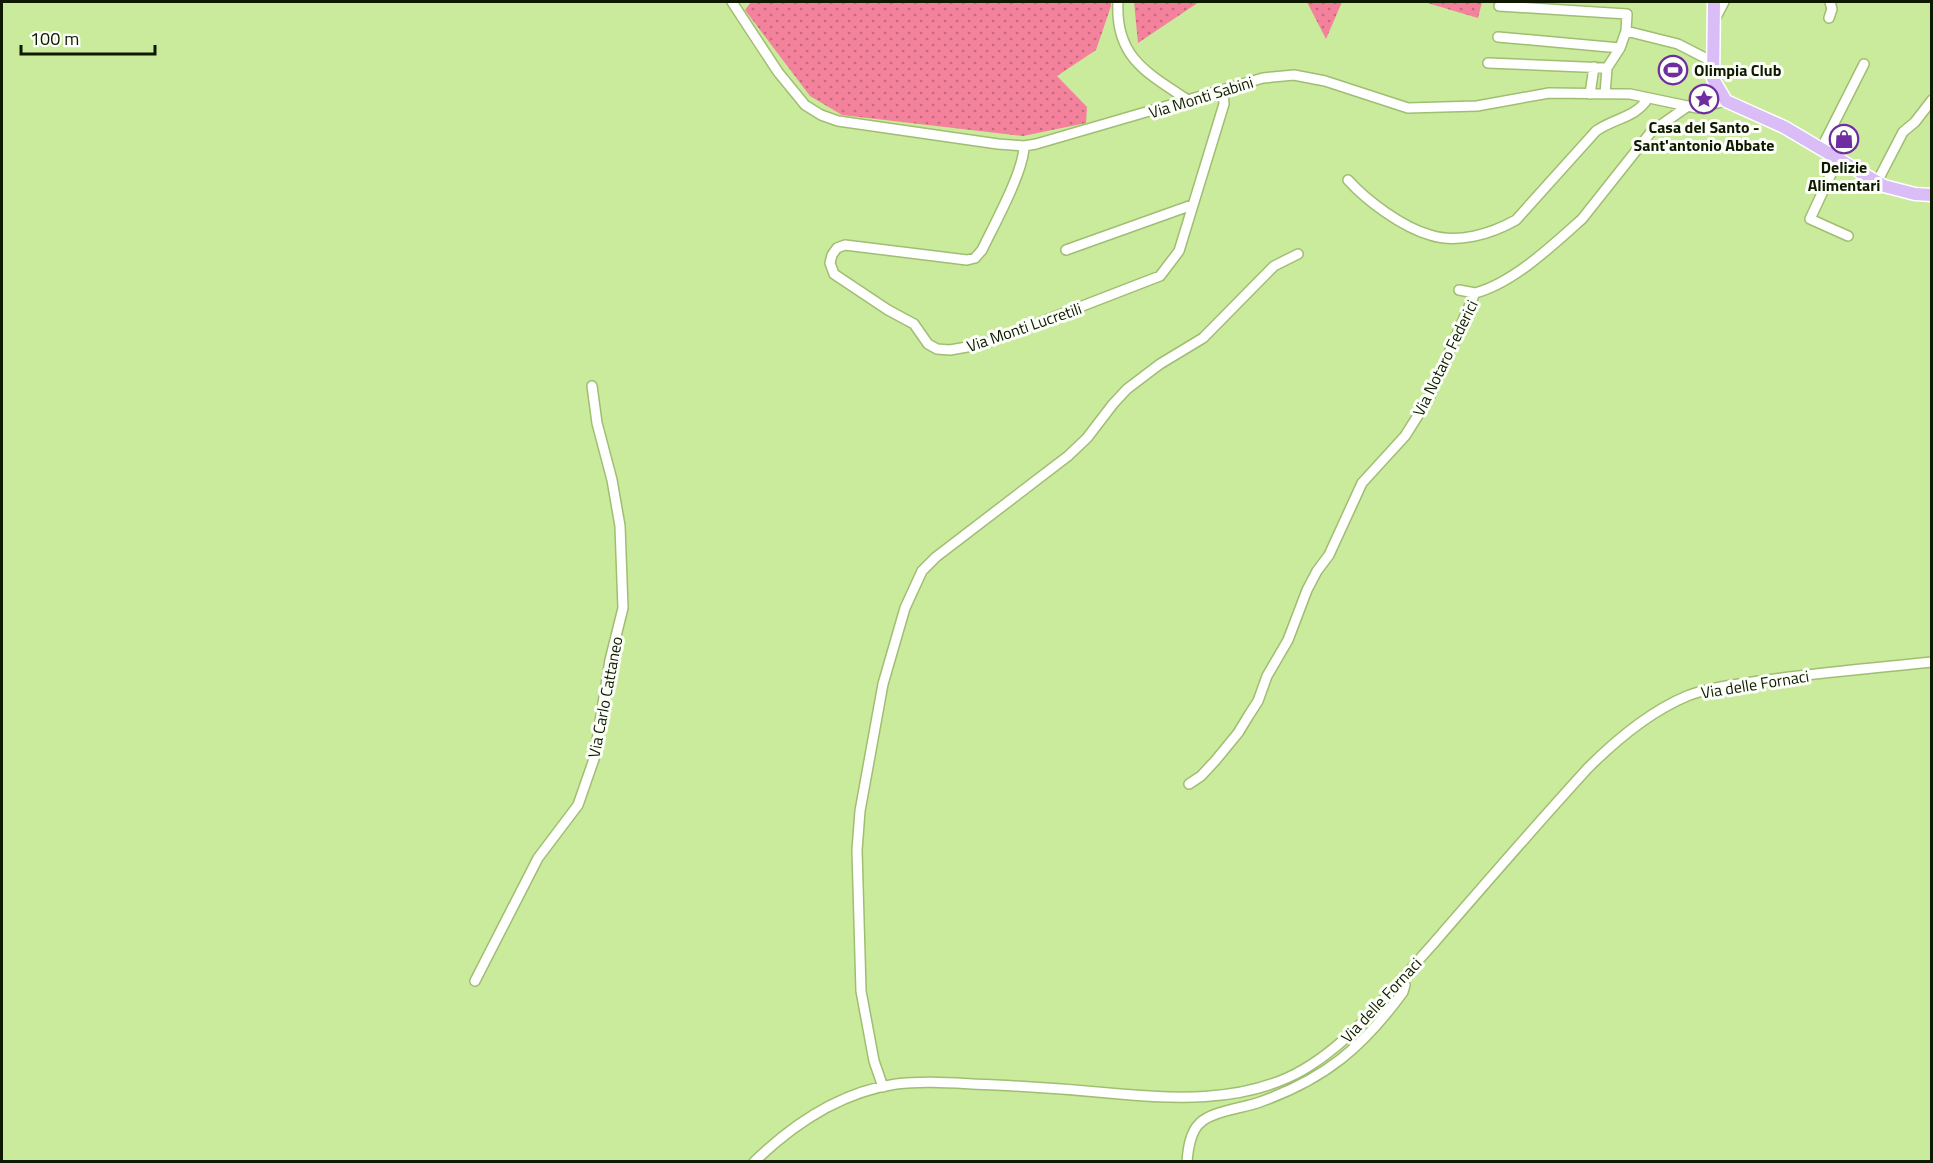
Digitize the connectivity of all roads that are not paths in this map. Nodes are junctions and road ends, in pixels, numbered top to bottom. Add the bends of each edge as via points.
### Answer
1 (732, 2) edge
2 (1118, 2) edge
3 (1714, 2) edge
4 (1724, 2) edge
5 (1830, 2) edge
6 (1499, 6) dead end
7 (1829, 18) dead end
8 (1714, 22) junction
9 (1626, 31) junction
10 (1498, 37) dead end
11 (1620, 48) junction
12 (1713, 62) junction
13 (1488, 63) dead end
14 (1864, 64) dead end
15 (1594, 67) junction
16 (1607, 68) junction
17 (1223, 90) junction
18 (1590, 94) junction
19 (1605, 94) junction
20 (1648, 98) junction
21 (1188, 100) junction
22 (1932, 100) edge
23 (1726, 101) junction
24 (1688, 106) junction
25 (1024, 146) junction
26 (1821, 149) junction
27 (1838, 159) junction
28 (1348, 180) dead end
29 (1877, 182) junction
30 (1932, 195) edge
31 (1192, 205) junction
32 (1848, 236) dead end
33 (1066, 250) dead end
34 (1298, 254) dead end
35 (1459, 290) dead end
36 (1475, 293) junction
37 (592, 386) dead end
38 (1932, 662) edge
39 (1189, 784) dead end
40 (1401, 979) junction
41 (475, 981) dead end
42 (883, 1087) junction
43 (754, 1161) edge
44 (1187, 1161) edge

1 - 25 street, Via Monti Sabini via 778,72 805,105 821,115 838,121
2 - 21 street via 1117,20 1132,57 1145,71
3 - 8 main road
4 - 8 street
5 - 7 street
6 - 9 street via 1628,14
8 - 12 main road
9 - 11 street
9 - 12 street via 1678,44
10 - 11 street
11 - 16 street
12 - 23 main road via 1713,79
13 - 15 street
14 - 26 street
15 - 16 street
15 - 18 street
16 - 19 street
17 - 18 street, Via Monti Sabini via 1263,78 1294,75 1408,108 1477,106 1549,93
17 - 21 street, Via Monti Sabini
17 - 31 street, Via Monti Lucretili via 1224,104
18 - 19 street, Via Monti Sabini
19 - 20 street, Via Monti Sabini
20 - 24 street, Via Monti Sabini
20 - 28 street via 1642,109 1596,131 1516,220 1481,234 1461,238 1429,235 1386,212
21 - 25 street, Via Monti Sabini
22 - 29 street via 1903,132
23 - 24 street, Via Monti Sabini via 1697,108
23 - 26 main road
24 - 36 street, Via Notaro Federici via 1651,132 1582,219 1509,278 1492,289
25 - 31 street, Via Monti Lucretili via 1014,181 975,258 845,245 832,255 834,274 914,324 928,344 937,349 969,348 1160,276 1179,251
26 - 27 main road
27 - 29 main road
27 - 32 street via 1810,219
29 - 30 main road
31 - 33 street
34 - 42 street via 1274,266 1203,338 1127,389 1068,456 936,557 918,578 883,684 860,811 857,850 861,991
35 - 36 street
36 - 39 street, Via Notaro Federici via 1430,396 1405,436 1362,483 1329,555 1307,590 1288,640 1250,715 1202,776
37 - 41 street, Via Carlo Cattaneo via 620,526 623,608 594,759 578,805 538,858
38 - 40 street, Via delle Fornaci via 1717,688 1686,696 1657,711 1588,768
40 - 42 street, Via delle Fornaci via 1346,1038 1320,1059 1290,1076 1242,1092 1164,1097 958,1083
40 - 44 street via 1405,985 1403,992 1347,1056 1293,1090 1202,1121 1192,1135
42 - 43 street, Via delle Fornaci via 812,1115

